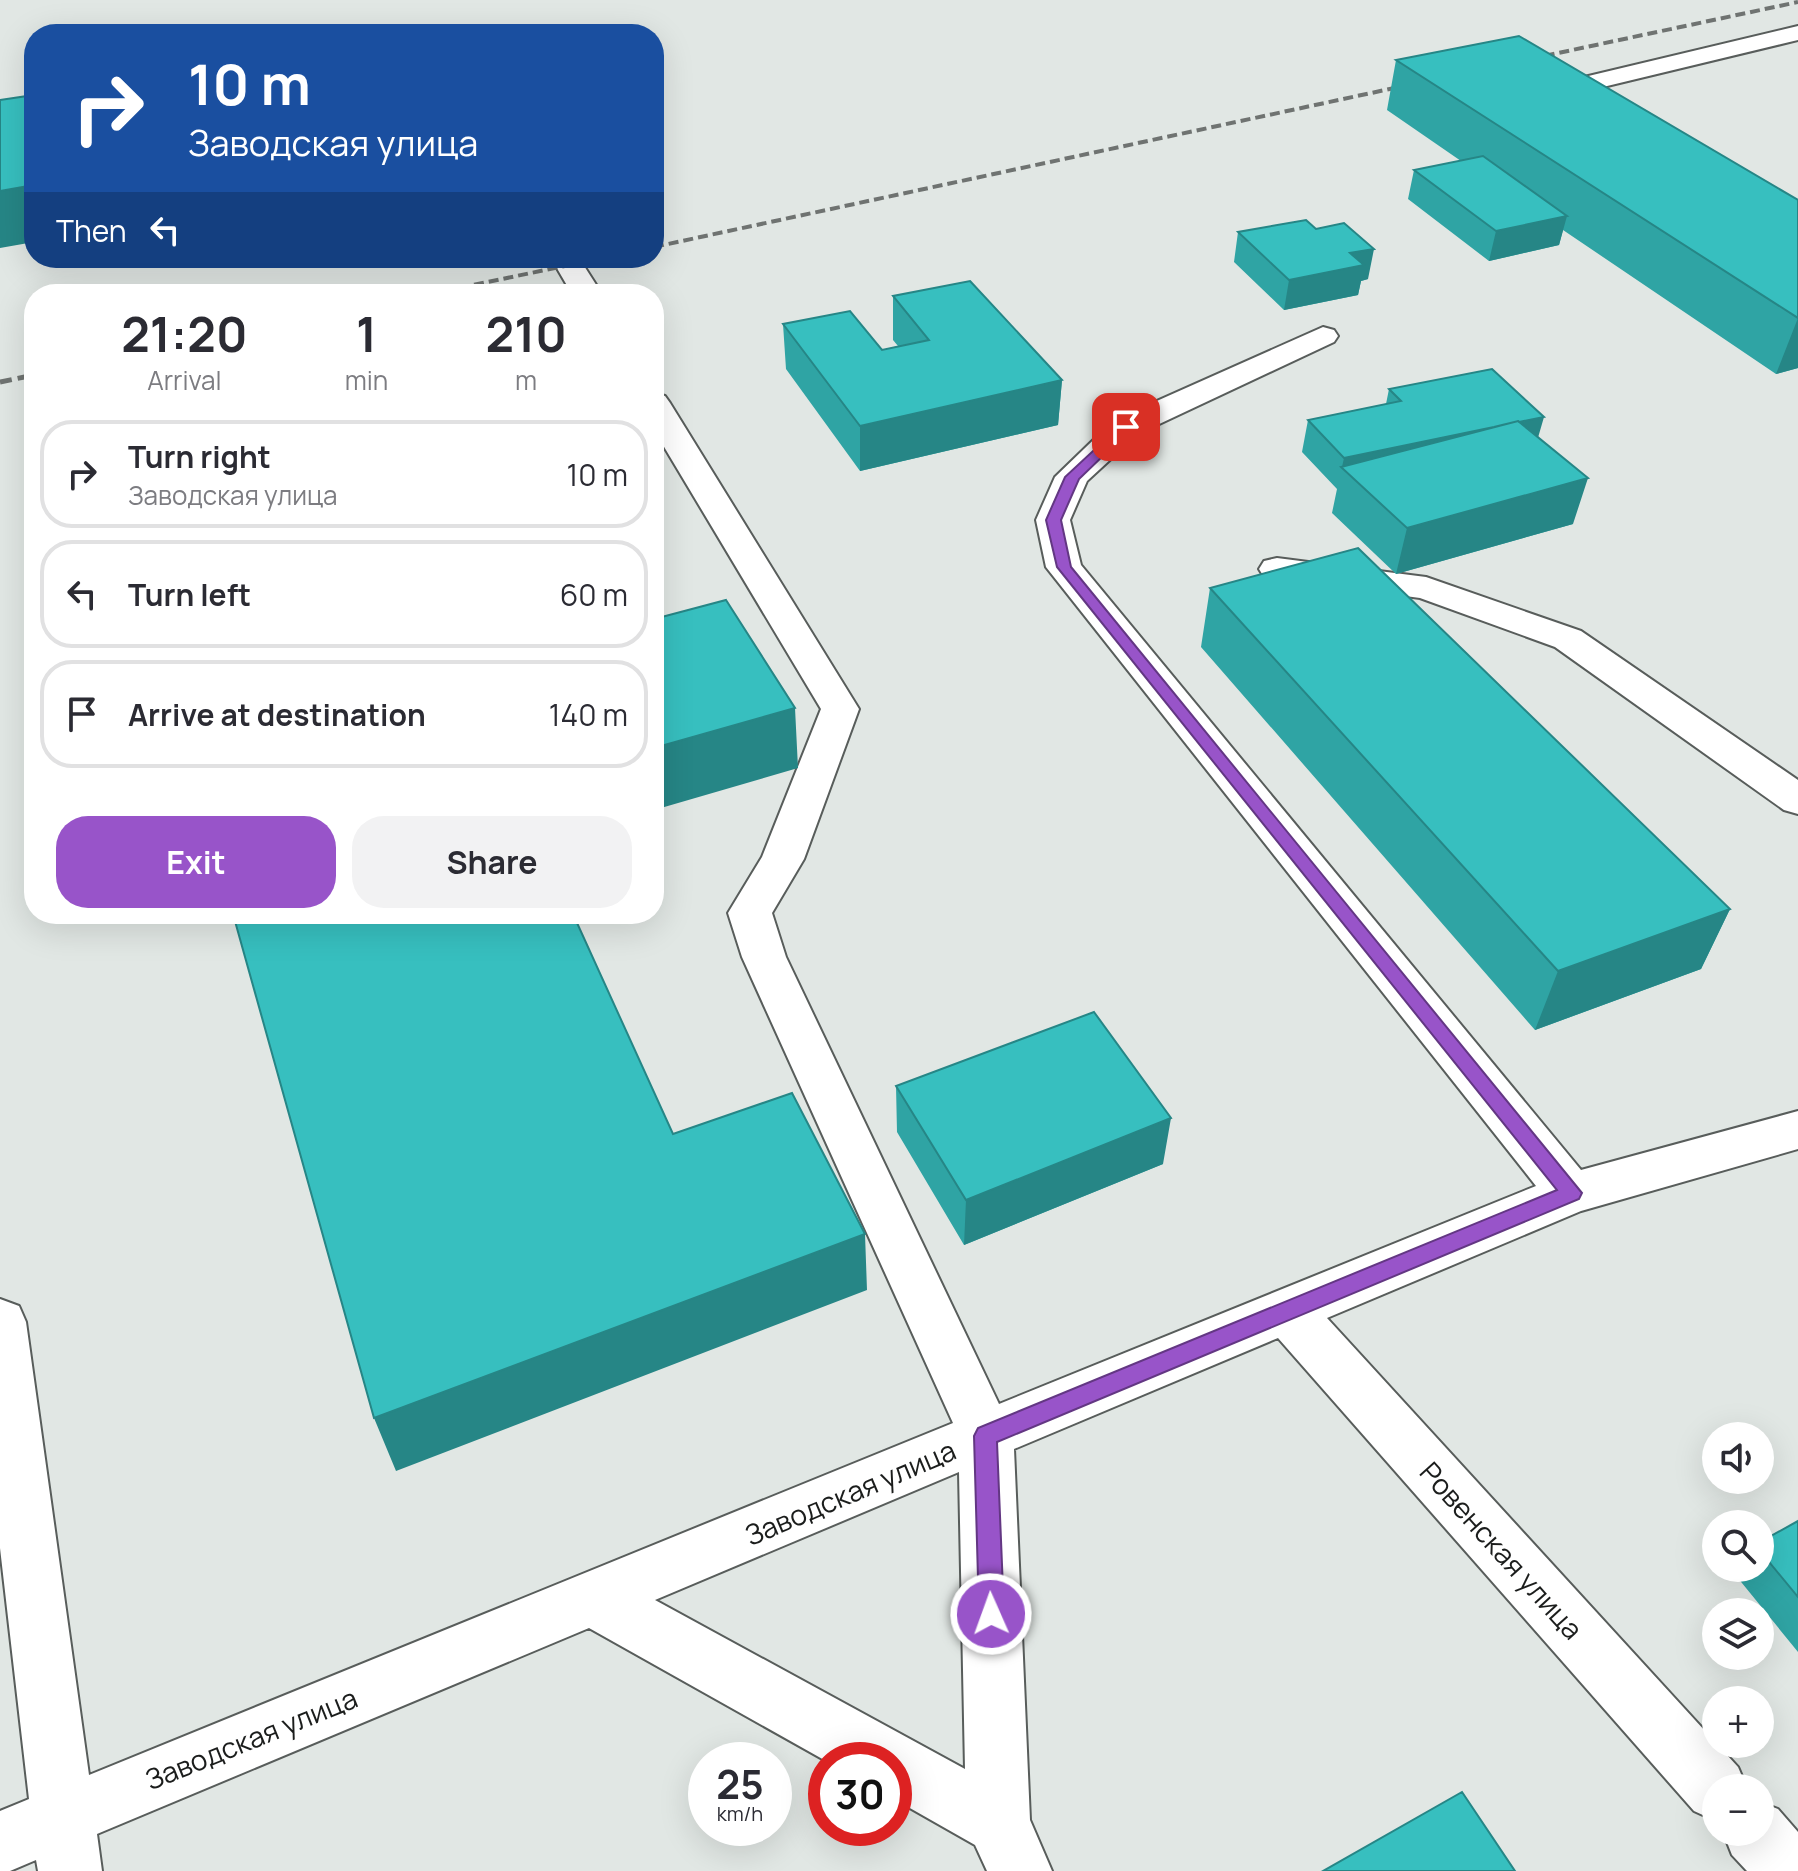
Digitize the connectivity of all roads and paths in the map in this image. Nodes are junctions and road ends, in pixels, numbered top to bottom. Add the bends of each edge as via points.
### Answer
1 (1798, 33) edge
2 (1644, 125) edge
3 (1323, 336) dead end
4 (664, 419) edge
5 (1277, 569) edge
6 (1798, 800) edge
7 (1798, 1130) edge
8 (1571, 1193) junction
9 (1288, 1312) junction
10 (0, 1322) edge
11 (986, 1436) junction
12 (593, 1598) junction
13 (853, 1742) edge
14 (1703, 1774) edge
15 (912, 1777) edge
16 (0, 1843) edge
17 (67, 1843) edge
18 (1009, 1846) edge
19 (1768, 1846) edge
20 (1790, 1871) edge

1 - 2 street via 1589,83 1592,96
3 - 8 street via 1126,427 1072,477 1053,520 1064,567
4 - 11 street via 840,709 783,859 750,913 764,957
5 - 6 street via 1426,588 1568,639
7 - 8 street, Заводская улица
8 - 9 street, Заводская улица
9 - 11 street, Заводская улица
9 - 14 street, Ровенская улица
10 - 17 street
11 - 12 street, Заводская улица
11 - 18 street
12 - 13 street
12 - 17 street, Заводская улица
15 - 18 street
16 - 17 street, Заводская улица
19 - 20 street

